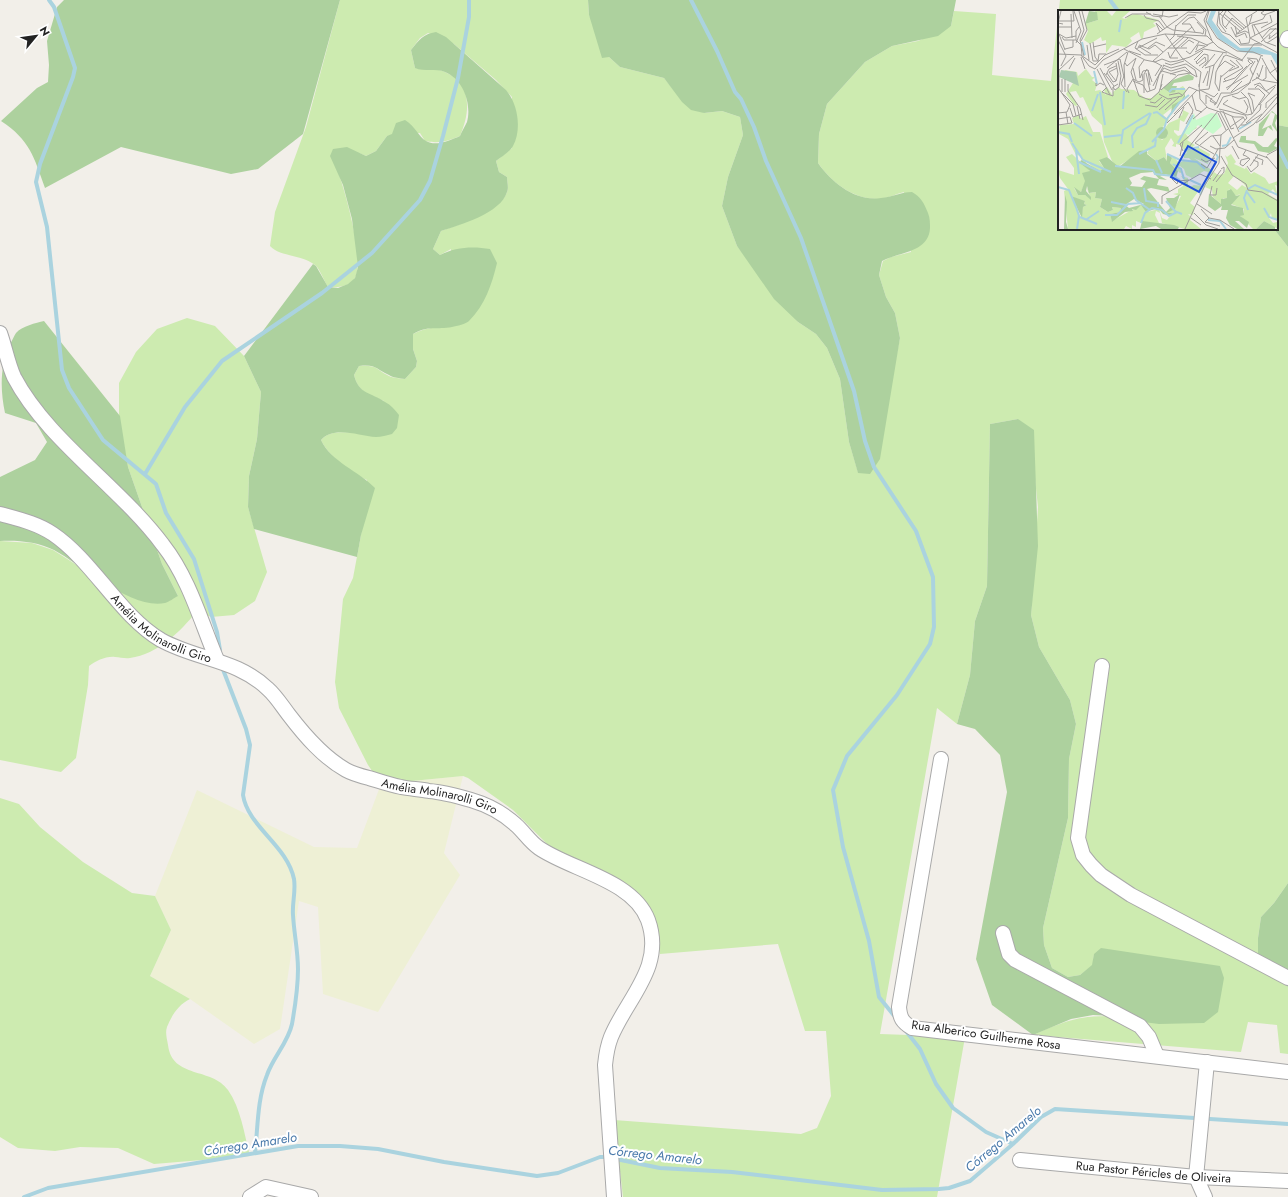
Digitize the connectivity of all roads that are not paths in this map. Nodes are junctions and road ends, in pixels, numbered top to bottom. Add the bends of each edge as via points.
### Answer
1 (0, 333) edge
2 (0, 514) edge
3 (217, 660) junction
4 (1102, 666) dead end
5 (941, 760) dead end
6 (1003, 933) dead end
7 (1288, 978) edge
8 (1157, 1056) junction
9 (1207, 1062) junction
10 (1288, 1072) edge
11 (1020, 1160) dead end
12 (1196, 1177) junction
13 (1288, 1181) edge
14 (250, 1197) edge
15 (311, 1197) edge
16 (614, 1197) edge
17 (1204, 1197) edge

1 - 3 street via 14,376 29,401 48,425 106,482 174,560
2 - 3 street, Amélia Molinarolli Giro via 31,522 53,534 73,550 142,624 160,639 184,651
3 - 16 street, Amélia Molinarolli Giro via 249,672 270,690 314,746 348,772 402,788 432,791 472,800 495,809 514,823 536,847 603,879 626,892 639,905 648,920 652,945 651,959 641,985 606,1049
4 - 7 street via 1078,838 1083,854 1101,875 1131,896
5 - 8 street, Rua Alberico Guilherme Rosa via 899,1007 904,1023 912,1028
6 - 8 street via 1010,954 1015,960 1140,1026 1149,1037
8 - 9 street, Rua Alberico Guilherme Rosa
9 - 10 street, Rua Alberico Guilherme Rosa
9 - 12 street
11 - 12 street, Rua Pastor Péricles de Oliveira
12 - 13 street, Rua Pastor Péricles de Oliveira
12 - 17 street
14 - 15 street via 266,1187

